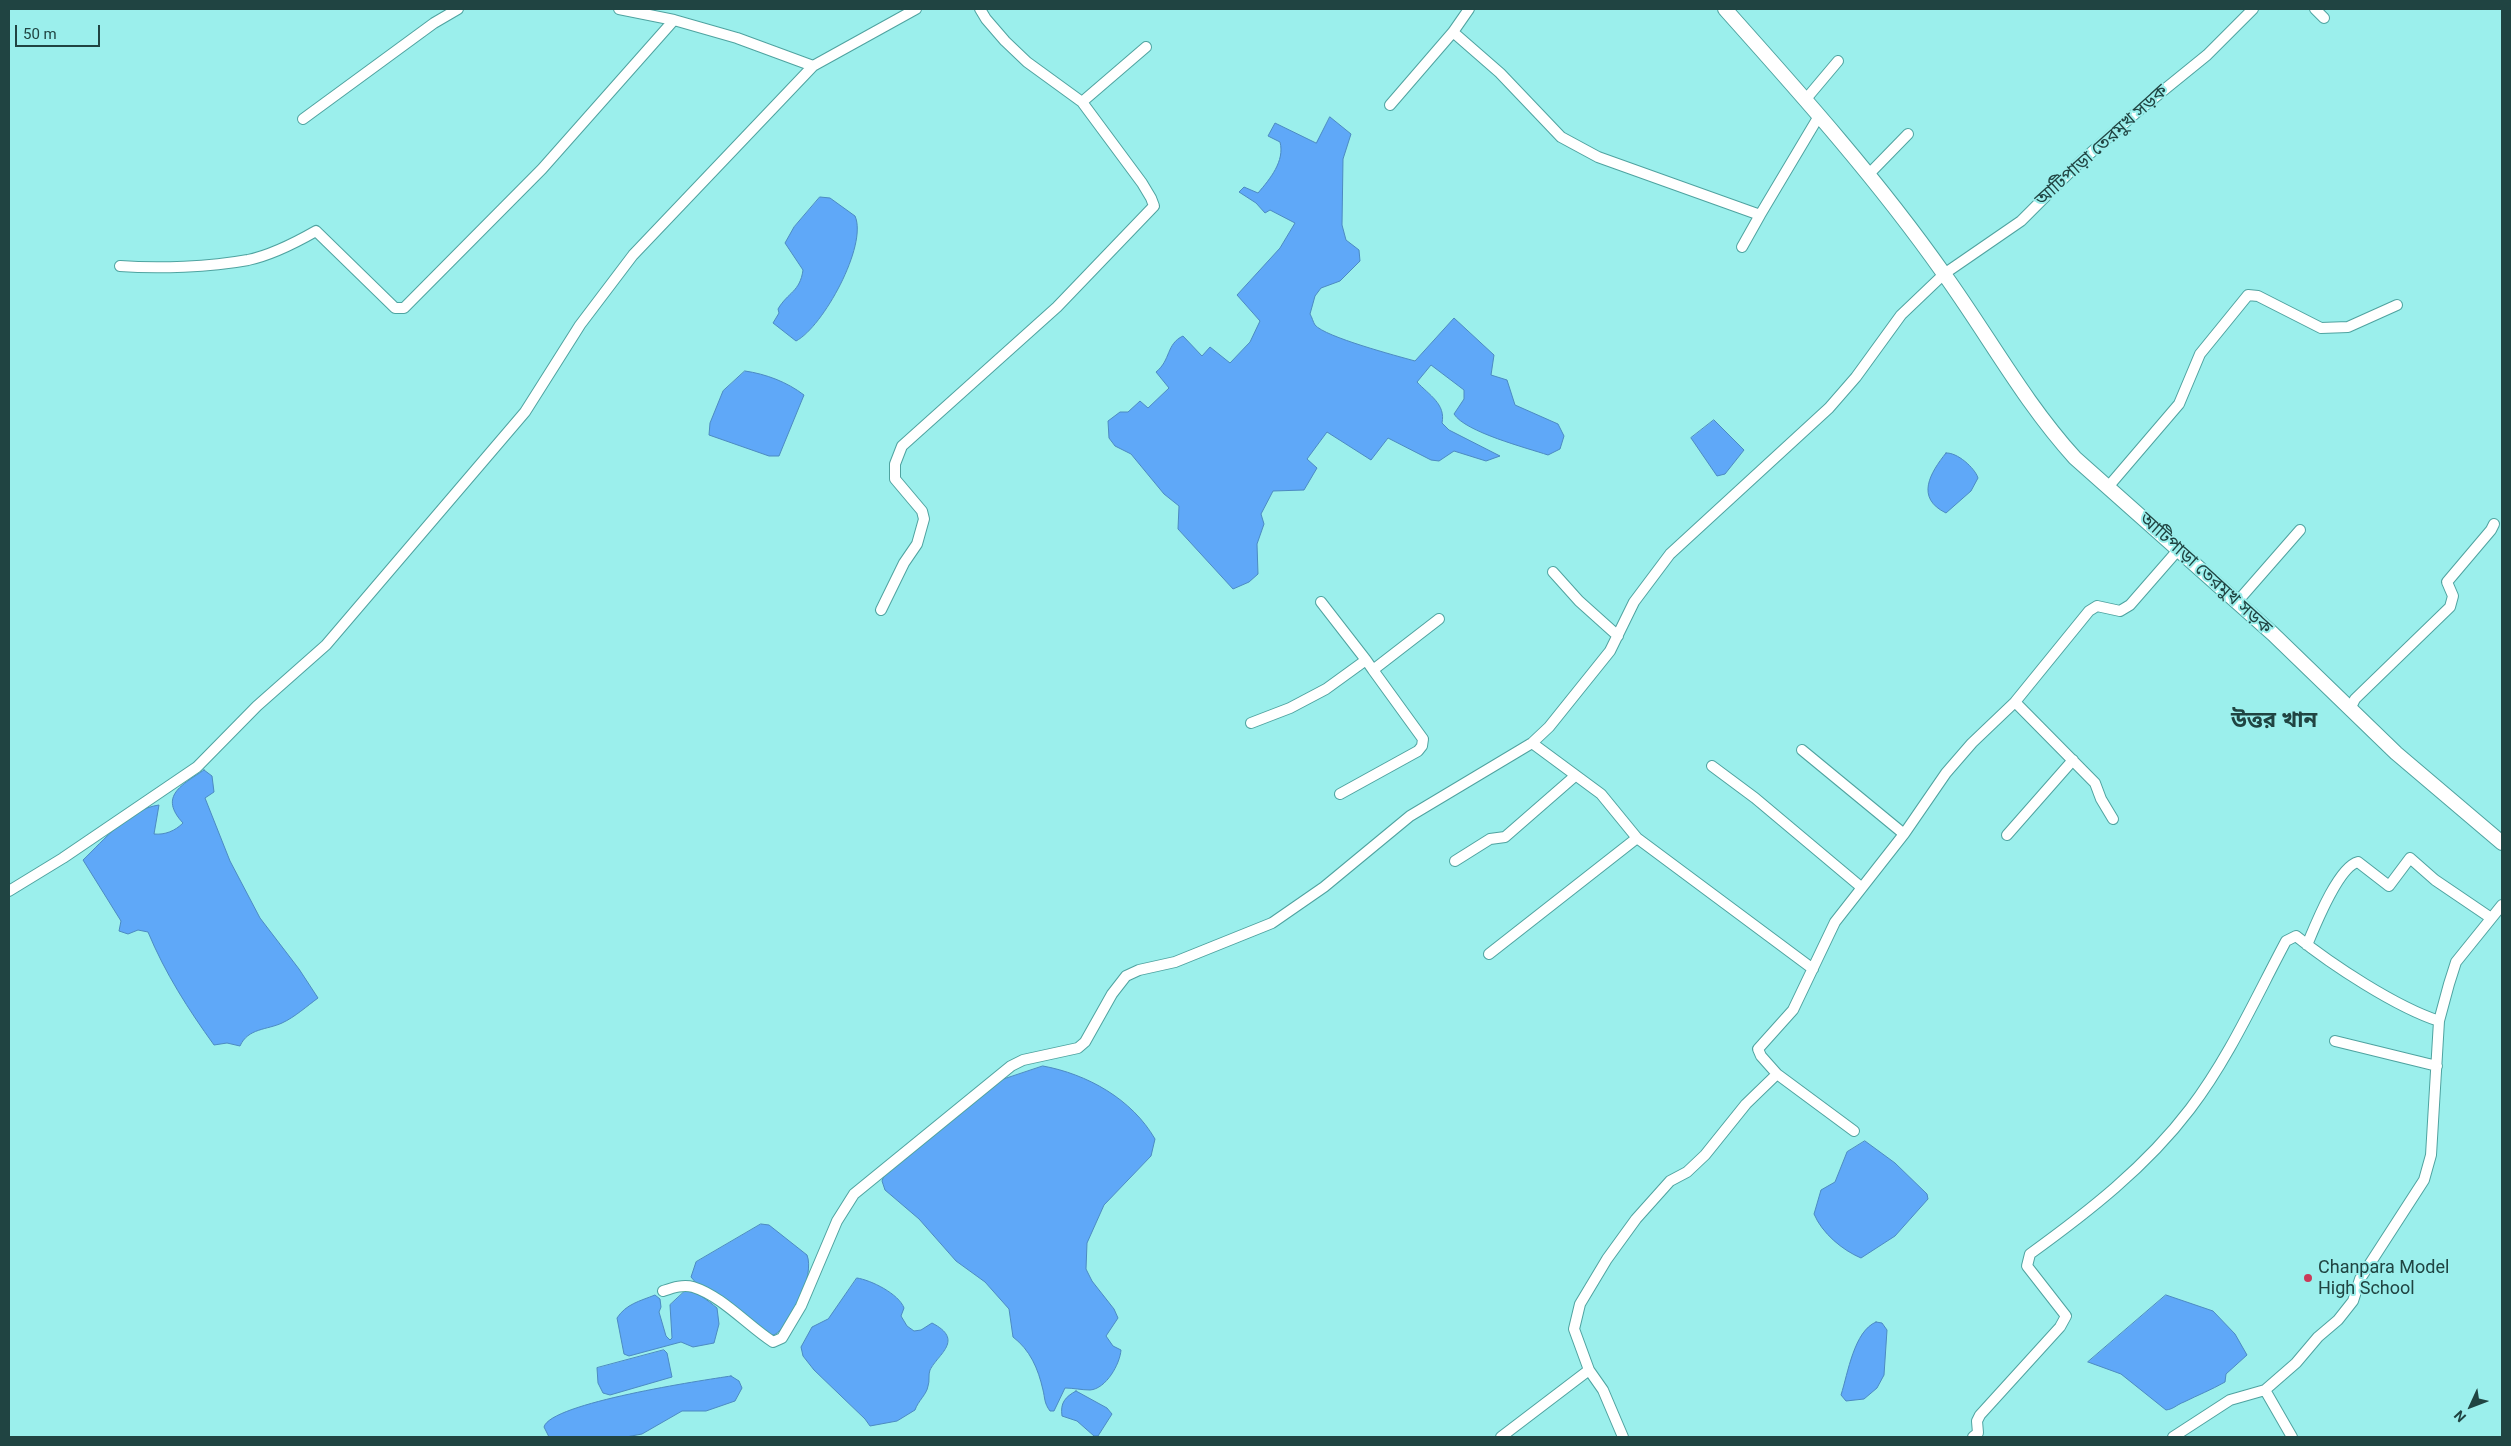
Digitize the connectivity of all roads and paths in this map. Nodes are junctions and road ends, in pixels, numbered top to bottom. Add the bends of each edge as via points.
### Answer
1 (458, 9) edge
2 (619, 9) edge
3 (916, 9) edge
4 (980, 9) edge
5 (1469, 9) edge
6 (1725, 9) edge
7 (2253, 9) edge
8 (2315, 9) edge
9 (2324, 18) dead end
10 (674, 20) junction
11 (1453, 32) junction
12 (1146, 47) dead end
13 (1838, 61) dead end
14 (812, 66) junction
15 (1806, 99) junction
16 (1082, 102) junction
17 (1390, 105) dead end
18 (1819, 116) junction
19 (303, 119) dead end
20 (1908, 134) dead end
21 (1869, 174) junction
22 (1760, 215) junction
23 (1742, 247) dead end
24 (120, 266) dead end
25 (1944, 274) junction
26 (2397, 305) dead end
27 (2108, 487) junction
28 (2494, 524) dead end
29 (2300, 530) dead end
30 (2178, 550) junction
31 (1553, 572) dead end
32 (1321, 602) dead end
33 (2237, 602) junction
34 (881, 610) dead end
35 (1439, 619) dead end
36 (1618, 636) junction
37 (1366, 660) junction
38 (1373, 670) junction
39 (2015, 702) junction
40 (2350, 709) junction
41 (1251, 723) dead end
42 (1532, 743) junction
43 (1802, 750) dead end
44 (2073, 760) junction
45 (1712, 766) dead end
46 (1575, 776) junction
47 (1340, 794) dead end
48 (2113, 819) dead end
49 (1904, 834) junction
50 (2007, 835) dead end
51 (1637, 838) junction
52 (2502, 844) edge
53 (1456, 861) dead end
54 (1861, 887) junction
55 (9, 891) edge
56 (2502, 905) edge
57 (2492, 918) junction
58 (2307, 945) junction
59 (1489, 954) dead end
60 (1813, 969) junction
61 (2439, 1021) junction
62 (2335, 1041) dead end
63 (2437, 1066) junction
64 (1777, 1074) junction
65 (1854, 1131) dead end
66 (662, 1291) dead end
67 (1589, 1370) junction
68 (2265, 1390) junction
69 (1977, 1436) edge
70 (1501, 1437) edge
71 (1623, 1437) edge
72 (2173, 1437) edge
73 (2292, 1437) edge

1 - 19 street
2 - 10 street
3 - 14 street
4 - 16 street via 1005,42
5 - 11 street
6 - 15 main road, আটিপাড়া তেরমুখ সড়ক
7 - 25 street, আটিপাড়া তেরমুখ সড়ক via 2207,55 2111,135 2020,221
8 - 9 street
10 - 14 street via 737,38
10 - 24 street via 542,169 404,308 395,308 316,231 249,260 145,268
11 - 17 street
11 - 22 street via 1500,73 1561,137 1598,157
12 - 16 street
13 - 15 street
14 - 55 street via 633,255 580,325 525,412 326,645 257,706 197,767
15 - 18 main road, আটিপাড়া তেরমুখ সড়ক
16 - 34 street via 1142,183 1154,206 1057,307 902,446 895,464 895,480 922,511 924,519 917,544
18 - 21 main road, আটিপাড়া তেরমুখ সড়ক
18 - 22 street
20 - 21 street
21 - 25 main road, আটিপাড়া তেরমুখ সড়ক
22 - 23 street
25 - 27 main road, আটিপাড়া তেরমুখ সড়ক via 2055,437
25 - 36 street via 1901,315 1856,377 1828,408 1670,554 1634,602
26 - 27 street via 2348,327 2321,328 2258,296 2248,295 2200,354 2179,404
27 - 30 main road, আটিপাড়া তেরমুখ সড়ক
28 - 40 street via 2447,582 2453,596 2450,607 2355,699
29 - 33 street
30 - 33 main road, আটিপাড়া তেরমুখ সড়ক
30 - 39 street via 2130,605 2120,611 2097,606 2090,611
31 - 36 street
32 - 37 street
33 - 40 main road, আটিপাড়া তেরমুখ সড়ক
35 - 38 street
36 - 42 street via 1597,668
37 - 38 street
37 - 41 street via 1326,689
38 - 47 street via 1423,739 1422,746
39 - 44 street
39 - 49 street via 1946,773
40 - 52 main road, আটিপাড়া তেরমুখ সড়ক
42 - 46 street
42 - 66 street via 1410,816 1324,887 1272,924 1174,962 1126,976 1078,1048 1023,1060 1011,1066 854,1194 837,1221 801,1306 782,1338 773,1342 717,1300 693,1287 681,1286
43 - 49 street
44 - 48 street via 2095,783 2100,799
44 - 50 street
45 - 54 street
46 - 51 street via 1601,794
46 - 53 street via 1505,837 1490,839
49 - 54 street
51 - 59 street
51 - 60 street
54 - 60 street via 1835,922
56 - 57 street
57 - 58 street via 2435,880 2410,858 2388,886 2358,862 2346,869 2325,902
57 - 61 street via 2456,962
58 - 61 street via 2413,1011
58 - 69 street via 2296,936 2286,940 2227,1050 2190,1109 2089,1212 2030,1254 2028,1266 2066,1316 2060,1327 1980,1415 1976,1421
60 - 64 street via 1793,1010 1758,1049
61 - 63 street
62 - 63 street
63 - 68 street via 2432,1154 2424,1180 2360,1279 2353,1301 2296,1363
64 - 65 street
64 - 67 street via 1746,1104 1705,1155 1687,1172 1670,1181 1607,1259 1580,1304 1574,1329
67 - 70 street
67 - 71 street via 1603,1390
68 - 72 street via 2230,1400
68 - 73 street

